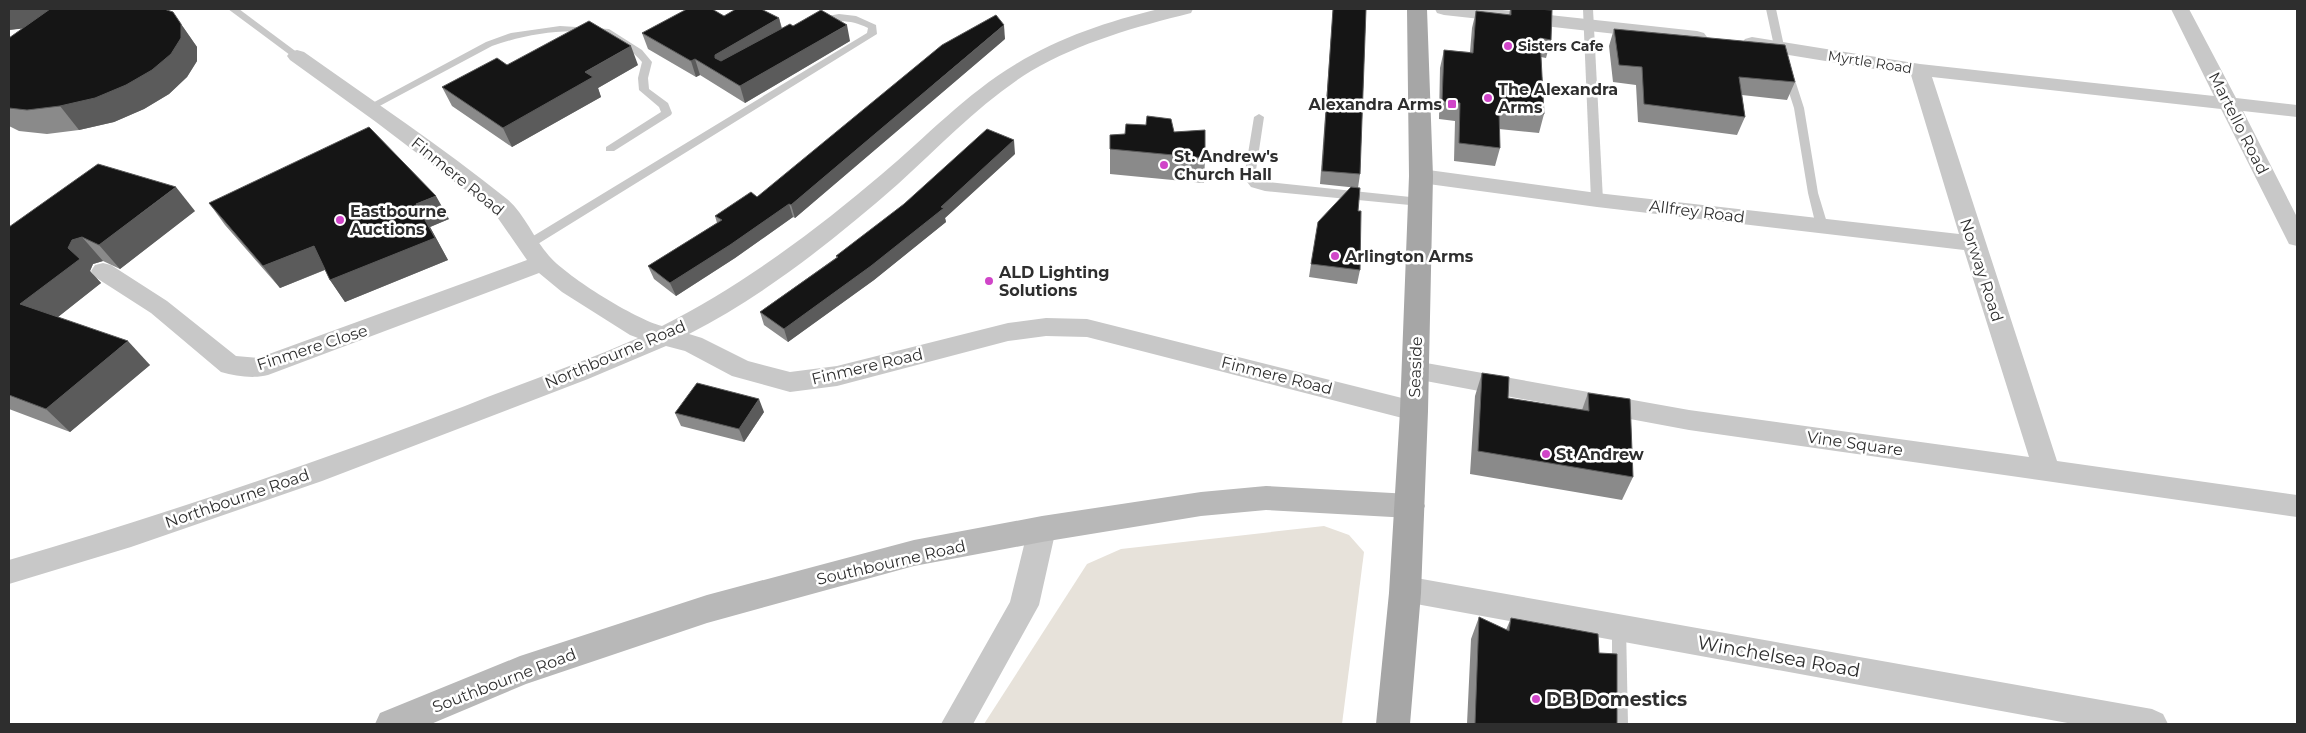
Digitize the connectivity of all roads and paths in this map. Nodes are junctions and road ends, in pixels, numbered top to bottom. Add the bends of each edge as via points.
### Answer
1 (233, 9) edge
2 (1184, 9) edge
3 (1417, 9) edge
4 (1444, 9) edge
5 (1771, 9) edge
6 (2180, 9) edge
7 (1588, 17) edge
8 (803, 29) edge
9 (1779, 46) junction
10 (296, 56) joint
11 (1920, 70) junction
12 (2230, 104) junction
13 (370, 107) junction
14 (2297, 112) edge
15 (1260, 116) dead end
16 (610, 149) dead end
17 (1420, 176) junction
18 (1597, 200) junction
19 (1420, 202) junction
20 (1822, 226) junction
21 (2297, 238) edge
22 (1973, 243) junction
23 (536, 254) junction
24 (102, 271) dead end
25 (665, 337) junction
26 (1415, 370) junction
27 (1414, 411) junction
28 (2046, 469) junction
29 (1410, 506) junction
30 (2297, 506) edge
31 (1042, 529) junction
32 (9, 572) edge
33 (1405, 589) junction
34 (1619, 627) junction
35 (392, 724) edge
36 (956, 724) edge
37 (1393, 724) edge
38 (1620, 724) edge
39 (2152, 724) edge

1 - 10 lane
2 - 25 street, Northbourne Road via 1110,28 1024,67 960,115 891,178 805,248
3 - 17 main road, Seaside
4 - 7 street, Myrtle Road
5 - 9 lane
6 - 12 street, Martello Road
7 - 9 street, Myrtle Road via 1722,40
7 - 18 lane
8 - 23 lane via 837,17 856,18 873,27 872,34
9 - 11 street, Myrtle Road
9 - 20 lane via 1799,108 1813,193
10 - 13 street, Finmere Road
11 - 12 street, Myrtle Road
11 - 22 street, Norway Road
12 - 14 street, Myrtle Road
12 - 21 street, Martello Road
13 - 16 lane via 510,36 560,29 606,31 639,52 647,62 644,90 664,105 667,113
13 - 23 street, Finmere Road via 501,206
15 - 19 lane via 1249,178 1255,184
17 - 18 street, Allfrey Road
17 - 19 main road, Seaside
18 - 20 street, Allfrey Road
19 - 26 main road, Seaside
20 - 22 street, Allfrey Road
22 - 28 street, Norway Road
23 - 24 street, Finmere Close via 259,368 230,365 159,307
23 - 25 street, Finmere Road via 570,286 640,329
25 - 27 street, Finmere Road via 693,344 740,370 790,382 837,376 1008,332 1046,327 1087,328
25 - 32 street, Northbourne Road via 446,424 246,496
26 - 27 main road, Seaside
26 - 28 street, Vine Square via 1689,420
27 - 29 main road, Seaside
28 - 30 street, Vine Square
29 - 31 street, Southbourne Road via 1266,498 1201,504
29 - 33 main road, Seaside
31 - 35 street, Southbourne Road via 914,554 706,609 520,671
31 - 36 street via 1024,605
33 - 34 street, Winchelsea Road
33 - 37 main road, Seaside
34 - 38 lane
34 - 39 street, Winchelsea Road

